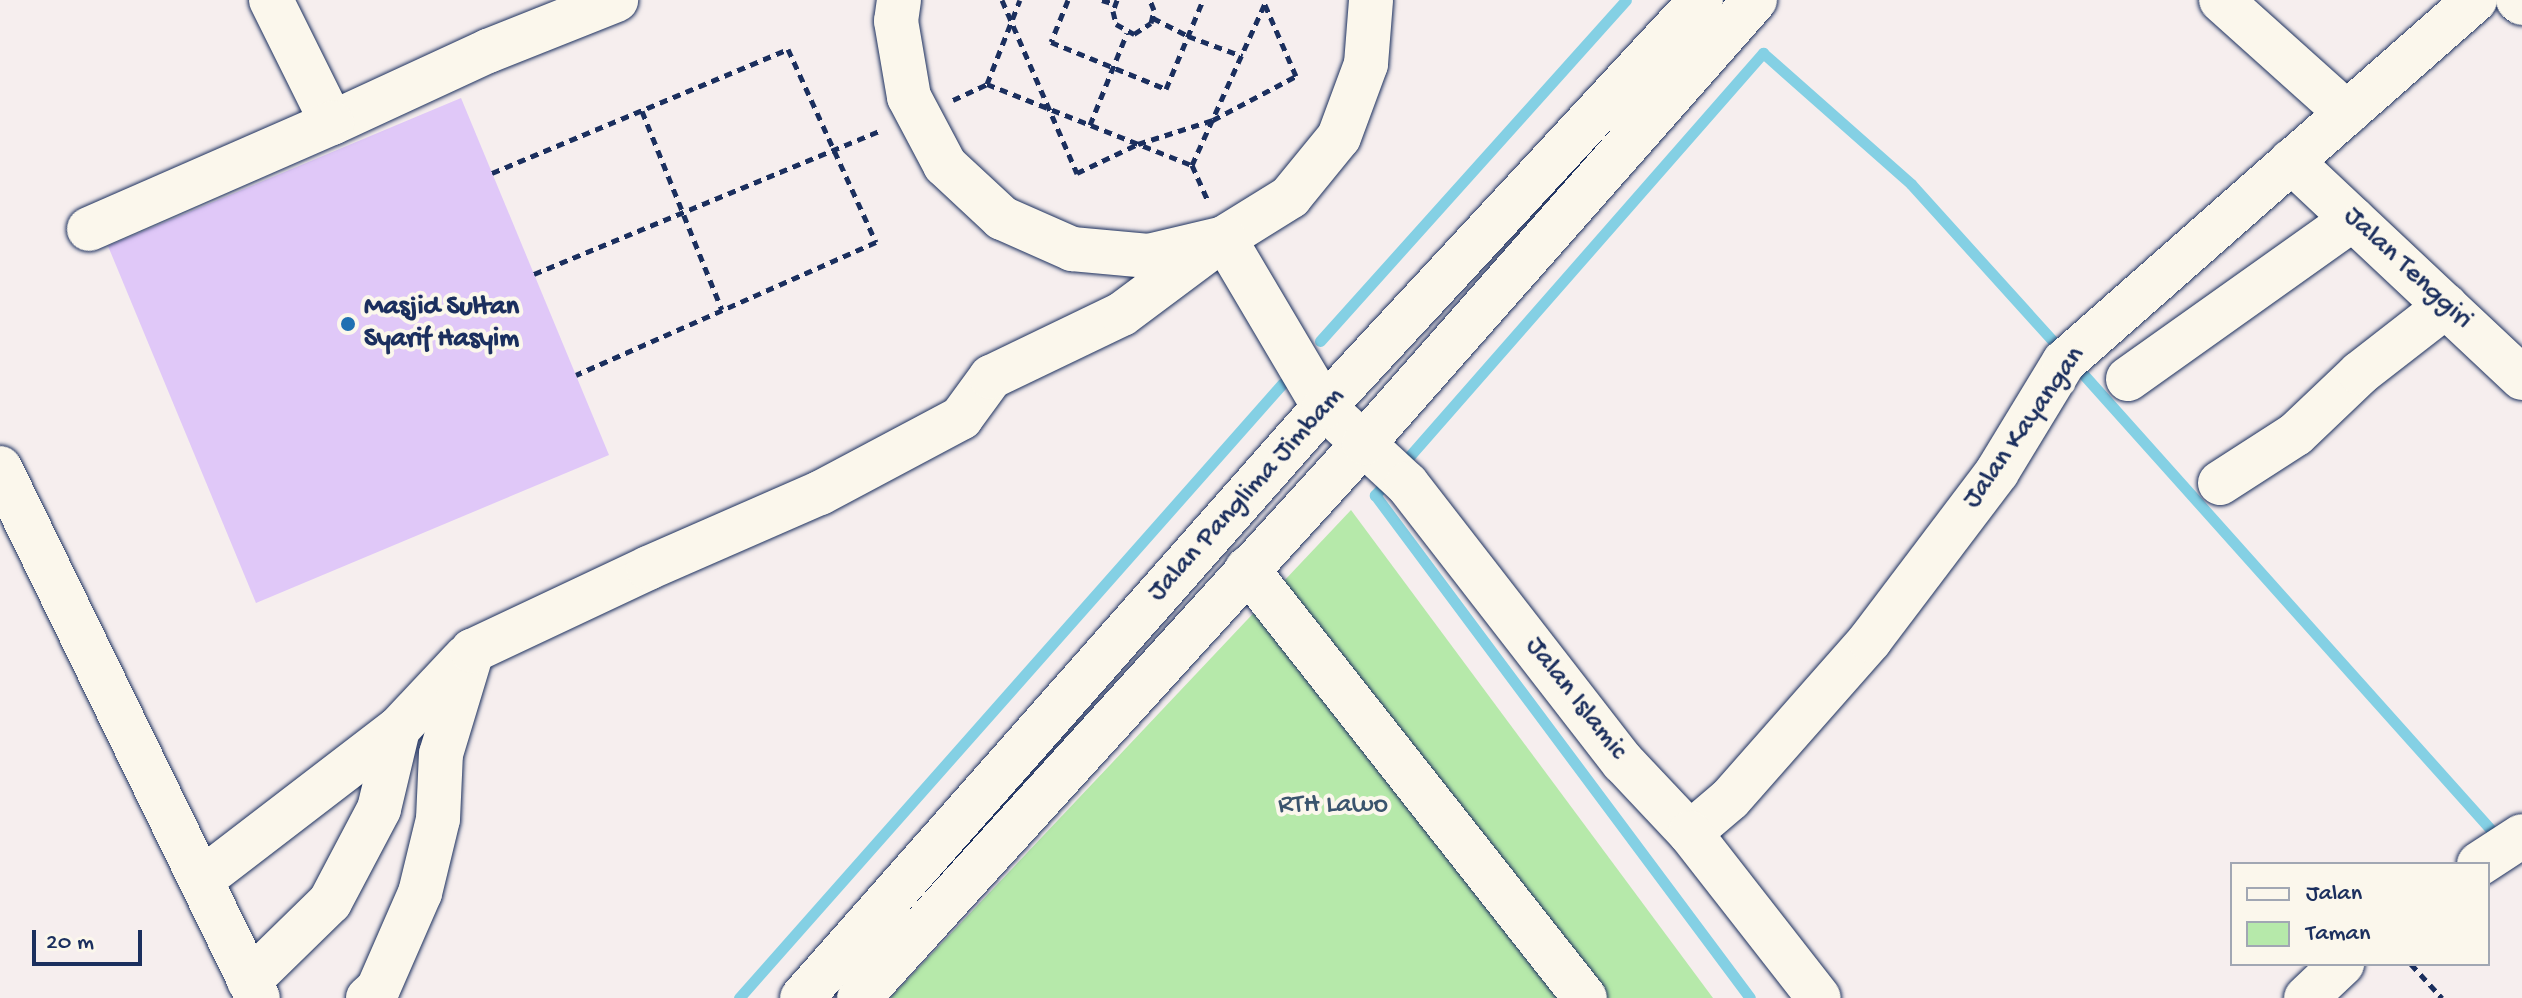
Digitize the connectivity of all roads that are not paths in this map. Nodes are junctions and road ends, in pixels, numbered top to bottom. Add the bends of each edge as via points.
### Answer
1 (271, 0) edge
2 (616, 0) edge
3 (899, 0) edge
4 (1371, 0) edge
5 (1701, 0) edge
6 (1755, 0) edge
7 (2221, 0) edge
8 (2475, 0) edge
9 (2347, 113) junction
10 (332, 123) junction
11 (2291, 161) junction
12 (2353, 219) junction
13 (89, 229) dead end
14 (1224, 238) junction
15 (2446, 306) junction
16 (2522, 378) edge
17 (2128, 379) dead end
18 (1324, 407) junction
19 (1364, 443) junction
20 (0, 468) edge
21 (2220, 483) dead end
22 (1247, 569) junction
23 (472, 651) junction
24 (398, 729) junction
25 (1690, 833) junction
26 (201, 880) junction
27 (2340, 966) edge
28 (254, 990) edge
29 (368, 998) edge
30 (802, 998) edge
31 (859, 998) edge
32 (1585, 998) edge
33 (1819, 998) edge
34 (2306, 998) edge

1 - 10 street
2 - 10 street via 488,51
3 - 14 street via 896,21 909,97 945,165 1002,218 1072,249 1149,256
4 - 14 street via 1366,64 1339,137 1290,197
5 - 18 street, Jalan Panglima Jimbam
6 - 19 street, Jalan Panglima Jimbam
7 - 9 street
8 - 9 street, Jalan Kayangan
9 - 11 street, Jalan Kayangan
10 - 13 street
11 - 12 street, Jalan Tenggiri
11 - 25 street, Jalan Kayangan via 2076,350 1997,472 1870,640 1730,799
12 - 15 street, Jalan Tenggiri
12 - 17 street
14 - 18 street, Jalan Islamic
14 - 23 street via 1122,314 991,377 961,418 820,493
15 - 16 street, Jalan Tenggiri
15 - 21 street via 2360,373 2296,434
18 - 19 street, Jalan Islamic
18 - 30 street, Jalan Panglima Jimbam
19 - 22 street, Jalan Panglima Jimbam
19 - 25 street, Jalan Islamic via 1407,484 1623,762
20 - 26 street
22 - 31 street, Jalan Panglima Jimbam
22 - 32 street
23 - 24 street
23 - 29 street via 441,754 438,819 420,893 378,989
24 - 26 street
24 - 28 street via 379,809 330,902
25 - 33 street, Jalan Islamic
26 - 28 street
27 - 34 street

